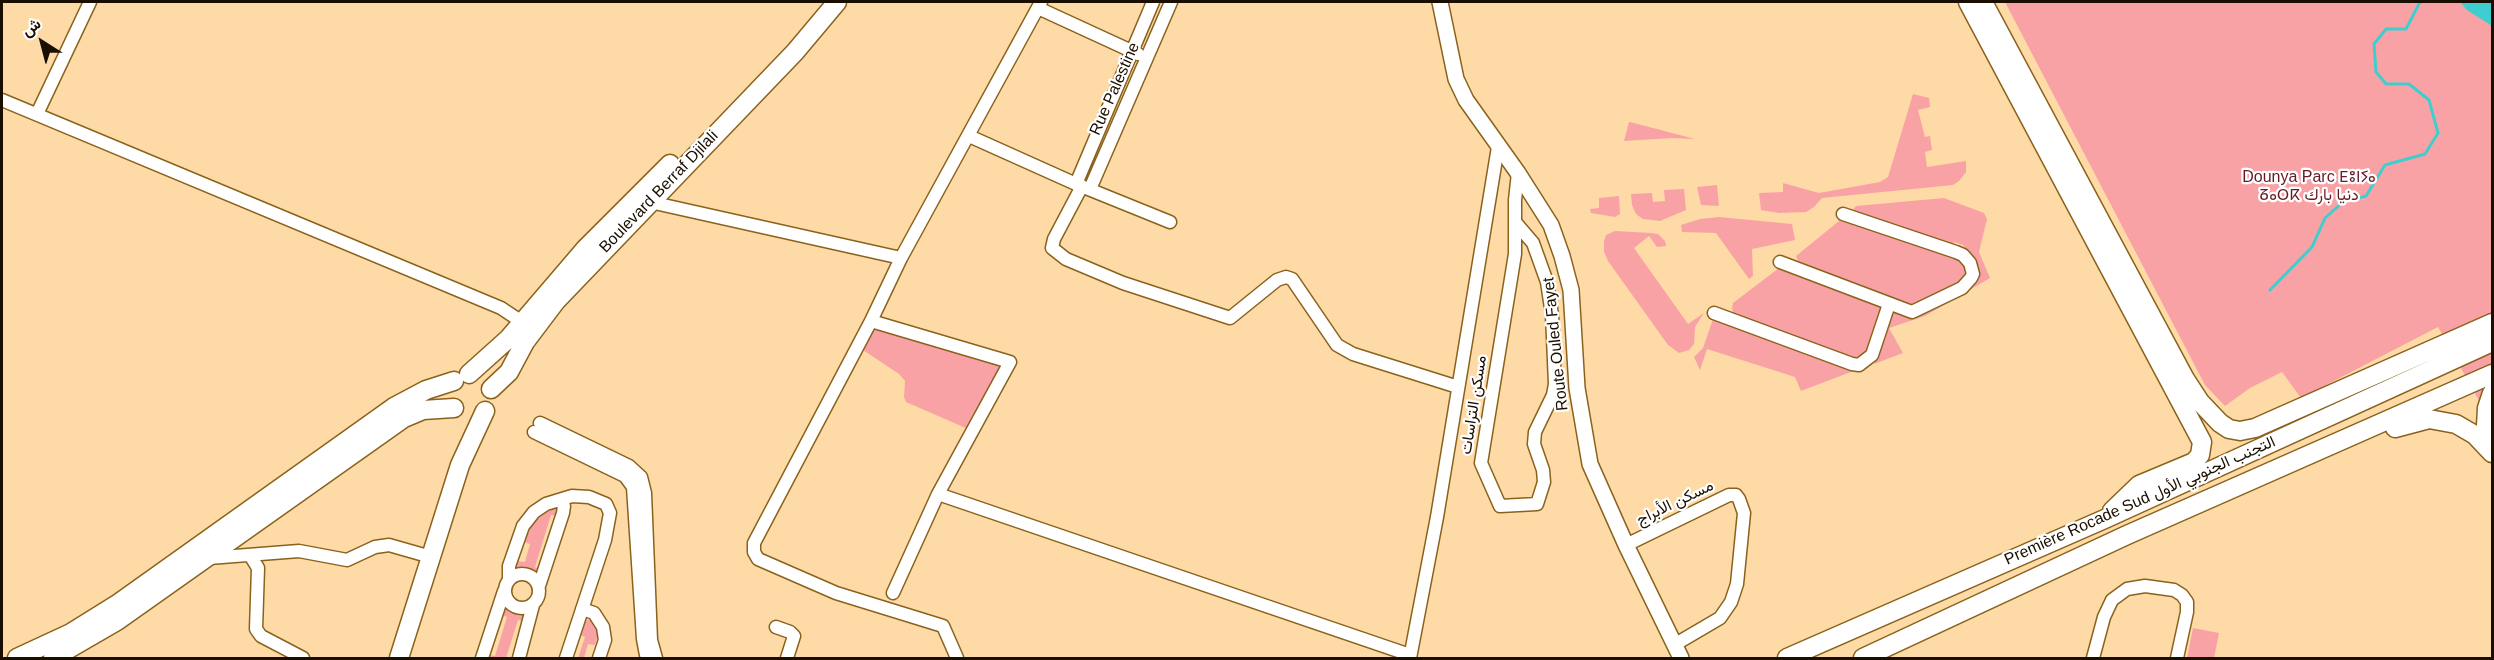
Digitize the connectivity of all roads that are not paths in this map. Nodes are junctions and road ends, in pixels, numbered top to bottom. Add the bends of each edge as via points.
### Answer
1 (90, 2) edge
2 (824, 2) edge
3 (837, 2) edge
4 (1153, 2) edge
5 (1171, 2) edge
6 (1440, 2) edge
7 (1968, 2) edge
8 (1983, 2) edge
9 (1040, 5) edge
10 (1132, 51) junction
11 (1147, 58) junction
12 (2, 99) edge
13 (37, 114) junction
14 (969, 136) junction
15 (1498, 147) junction
16 (1518, 173) junction
17 (1083, 186) junction
18 (650, 202) junction
19 (1843, 214) dead end
20 (1170, 222) dead end
21 (1515, 222) junction
22 (901, 258) junction
23 (1780, 262) dead end
24 (2124, 281) junction
25 (1889, 304) junction
26 (1714, 313) dead end
27 (872, 321) junction
28 (522, 322) junction
29 (2493, 323) edge
30 (2493, 342) edge
31 (2493, 374) edge
32 (462, 377) junction
33 (1458, 387) junction
34 (491, 389) junction
35 (2493, 393) edge
36 (454, 408) junction
37 (485, 411) junction
38 (2493, 452) edge
39 (938, 494) junction
40 (559, 500) junction
41 (2184, 511) junction
42 (2107, 518) junction
43 (1626, 545) junction
44 (250, 555) junction
45 (431, 557) junction
46 (205, 559) junction
47 (507, 584) junction
48 (539, 586) junction
49 (893, 593) dead end
50 (533, 605) junction
51 (582, 609) junction
52 (117, 621) junction
53 (776, 627) dead end
54 (1888, 646) junction
55 (1677, 652) edge
56 (1410, 657) edge
57 (16, 658) edge
58 (53, 658) edge
59 (69, 658) edge
60 (303, 658) edge
61 (399, 658) edge
62 (482, 658) edge
63 (519, 658) edge
64 (566, 658) edge
65 (599, 658) edge
66 (647, 658) edge
67 (656, 658) edge
68 (788, 658) edge
69 (957, 658) edge
70 (1786, 658) edge
71 (1863, 658) edge
72 (1872, 658) edge
73 (2093, 658) edge
74 (2177, 658) edge

1 - 13 street
2 - 28 highway, Boulevard Berraf Djilali via 779,55 585,249
3 - 18 highway, Boulevard Berraf Djilali via 795,52
4 - 10 street, Rue Palestine
5 - 11 street, Rue Palestine
6 - 15 main road, Route Ouled Fayet via 1456,79
7 - 24 highway
8 - 24 highway
9 - 10 street
9 - 14 street
10 - 11 street
10 - 17 street, Rue Palestine
11 - 17 street, Rue Palestine
12 - 13 street
13 - 28 street via 501,308
14 - 17 street
14 - 22 street
15 - 16 main road, Route Ouled Fayet
15 - 33 street
16 - 21 street, مسكن التراسات
16 - 43 main road, Route Ouled Fayet via 1551,225 1562,256 1571,290 1577,388 1590,464
17 - 20 street
17 - 33 street via 1054,239 1052,248 1066,259 1123,283 1230,318 1286,277 1292,279 1337,345 1353,354
18 - 22 street
18 - 34 highway, Boulevard Berraf Djilali via 556,301 525,342 509,372
19 - 25 street via 1956,252 1970,264 1973,274 1969,282 1917,311
21 - 21 street, مسكن التراسات via 1515,254 1481,463 1500,506 1537,504 1544,482 1534,432 1555,384 1547,282 1533,243
22 - 27 street
23 - 25 street
24 - 29 highway via 2200,402 2220,423 2240,431 2255,428
24 - 42 highway via 2202,447 2194,462 2130,491
25 - 26 street via 1872,355 1859,365
27 - 39 street via 1010,362
27 - 69 street via 754,543 754,552 758,559 836,593 943,626
28 - 32 highway, Boulevard Berraf Djilali via 499,348
30 - 42 highway, Première Rocade Sud التجنب الجنوبي الأول
31 - 41 highway, Première Rocade Sud التجنب الجنوبي الأول
32 - 34 highway via 481,376
32 - 36 highway via 449,397
32 - 57 highway via 394,407 116,605 71,633
33 - 56 street
34 - 37 highway via 491,401
35 - 38 highway via 2486,426
36 - 37 highway via 468,416
36 - 46 highway via 423,410 404,418
37 - 45 highway via 460,465
38 - 41 highway via 2456,423 2429,419 2404,425
39 - 49 street
39 - 56 street
40 - 47 street via 534,512 523,526
40 - 48 street via 563,513
40 - 51 street via 589,497 606,504 610,513
41 - 54 highway, Première Rocade Sud التجنب الجنوبي الأول
42 - 70 highway, Première Rocade Sud التجنب الجنوبي الأول
43 - 55 main road, Route Ouled Fayet
43 - 55 street, مسكن الأبراج via 1729,495 1739,499 1744,513 1737,584 1731,602 1720,618
44 - 45 street via 299,551 347,560 389,545
44 - 46 street
44 - 60 street via 258,568 256,629 261,636
45 - 61 highway
46 - 52 highway
47 - 48 street via 518,574 529,575
47 - 50 street via 507,599 514,607 524,609
47 - 62 street
48 - 50 street via 539,596
50 - 63 street
51 - 64 street
51 - 65 street via 594,613 603,627
52 - 58 highway
52 - 59 highway
53 - 68 street via 794,636
54 - 71 highway, Première Rocade Sud التجنب الجنوبي الأول
54 - 72 highway
66 - 67 street via 642,639 633,487 625,476 537,427 629,466 641,477 645,493 651,640
73 - 74 street via 2112,600 2127,589 2145,586 2174,590 2187,602

